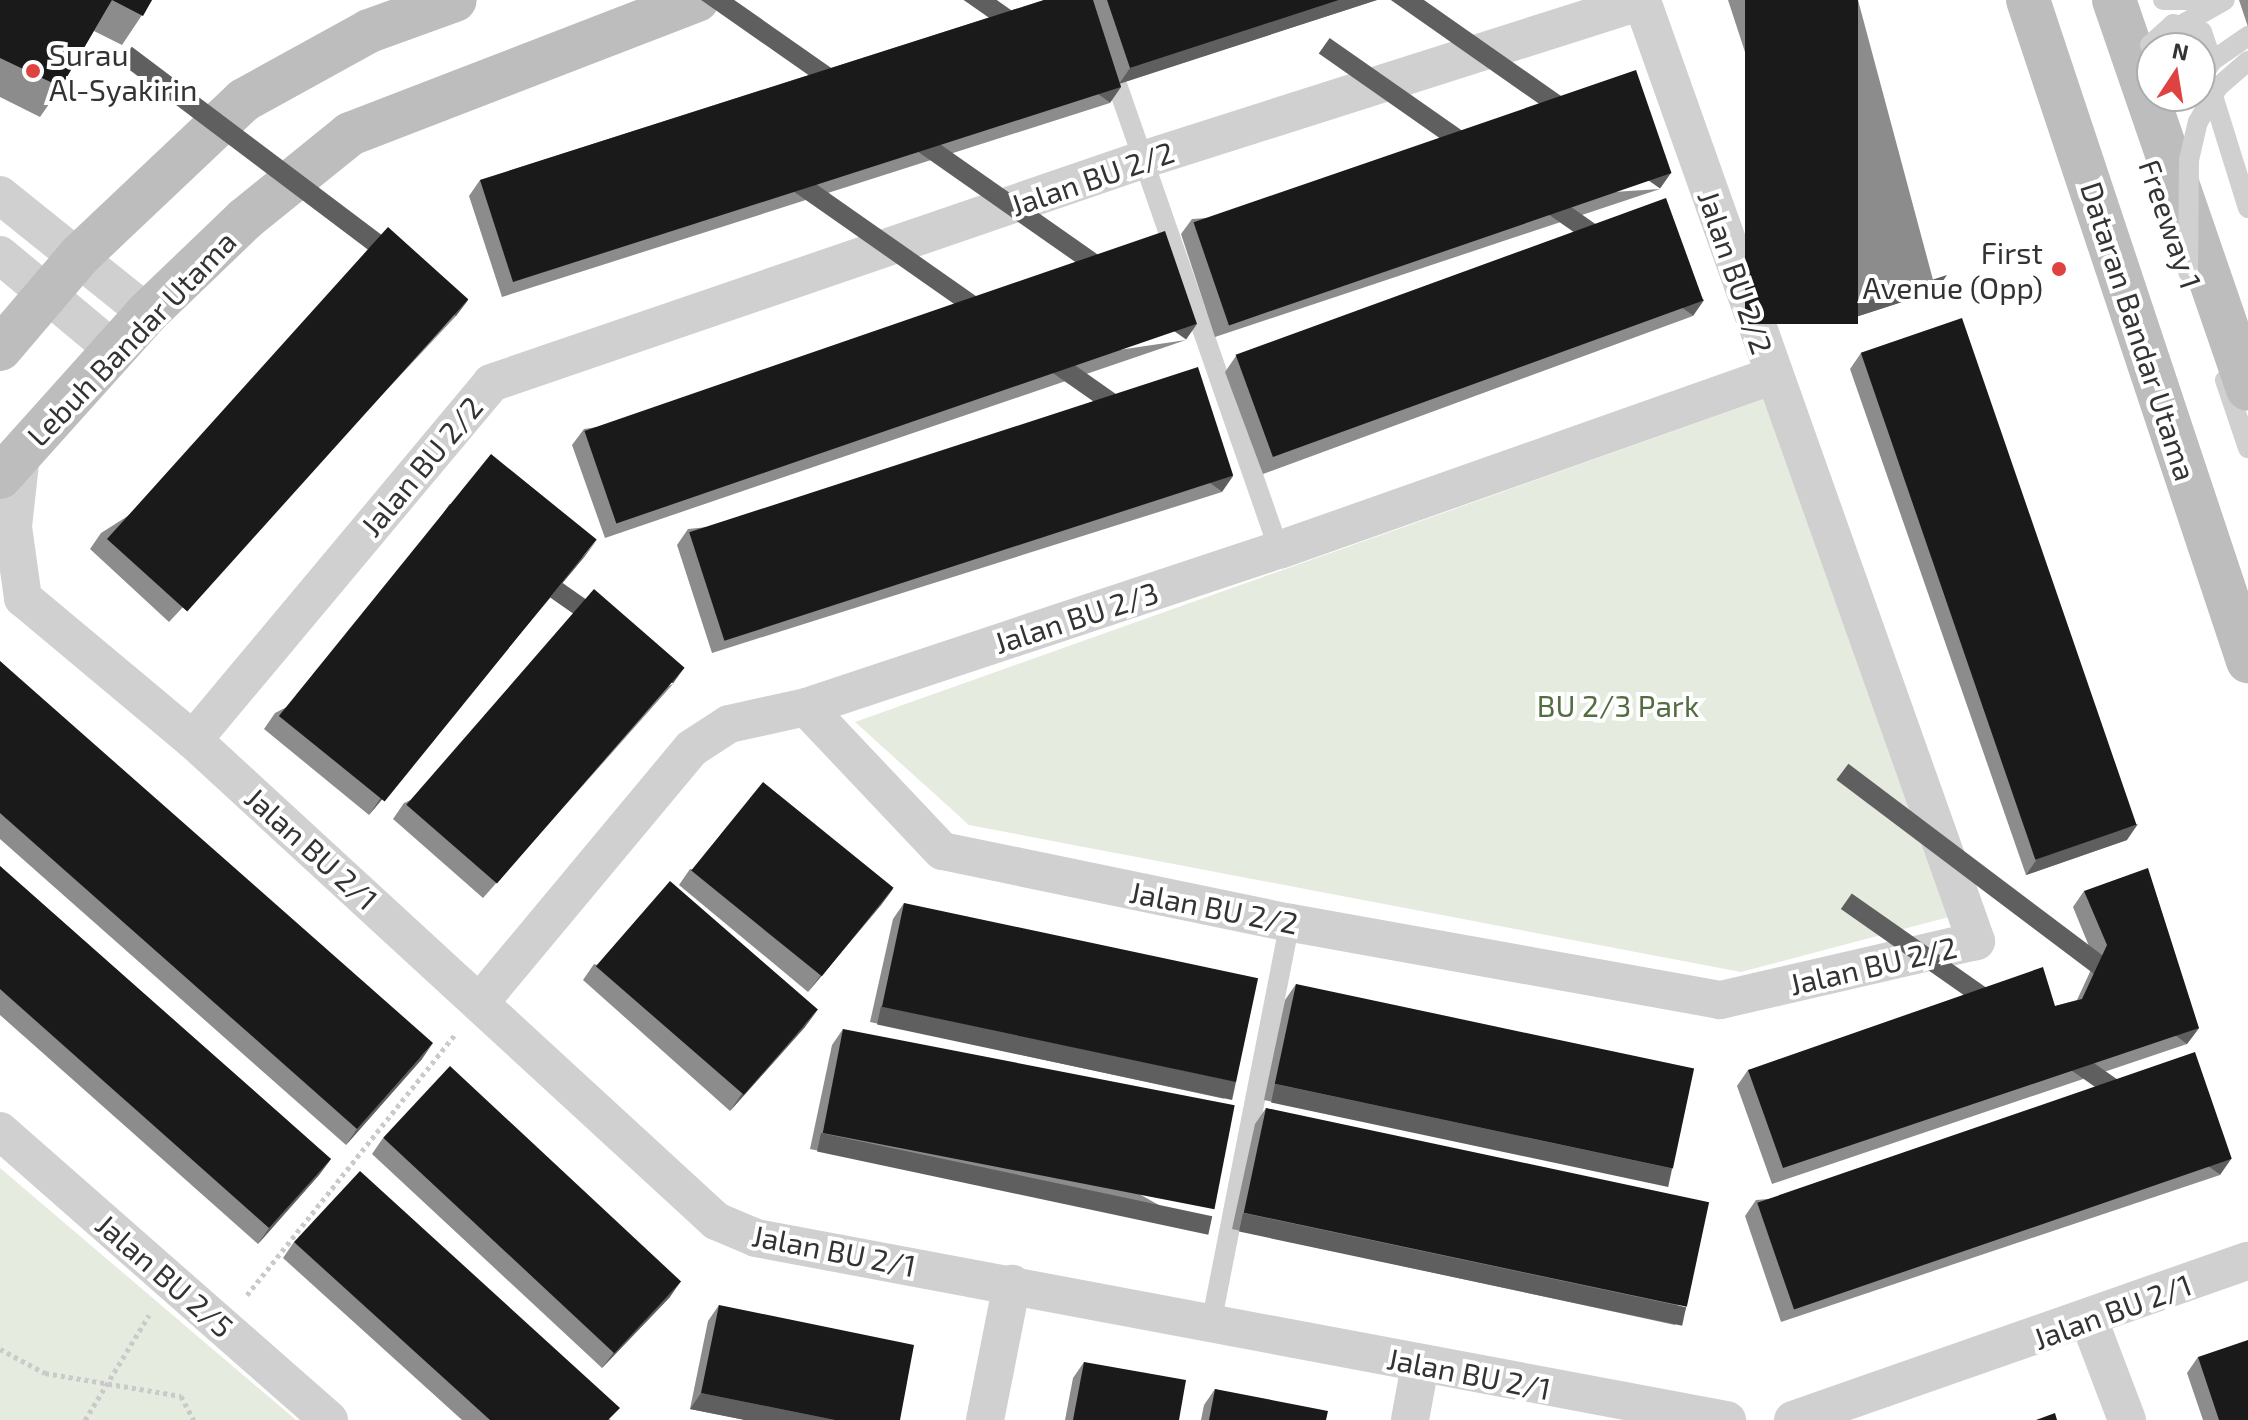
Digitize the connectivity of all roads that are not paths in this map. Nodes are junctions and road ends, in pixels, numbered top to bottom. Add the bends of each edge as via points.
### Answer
1 (455, 0) edge
2 (697, 0) edge
3 (2028, 0) edge
4 (2094, 0) edge
5 (2117, 0) edge
6 (2160, 0) edge
7 (2184, 0) edge
8 (2203, 0) edge
9 (2225, 0) edge
10 (2183, 24) junction
11 (2163, 32) edge
12 (2196, 32) edge
13 (2202, 32) edge
14 (2248, 36) edge
15 (2136, 38) edge
16 (1103, 44) edge
17 (2216, 49) edge
18 (2248, 61) edge
19 (2216, 96) edge
20 (1142, 160) junction
21 (0, 195) edge
22 (2248, 208) edge
23 (80, 255) junction
24 (2, 261) edge
25 (2188, 272) junction
26 (47, 293) junction
27 (2233, 306) edge
28 (147, 313) junction
29 (0, 349) edge
30 (114, 350) junction
31 (1772, 376) junction
32 (2248, 389) edge
33 (2248, 448) edge
34 (11, 465) edge
35 (1279, 550) junction
36 (11, 598) edge
37 (2248, 661) edge
38 (806, 707) junction
39 (193, 740) junction
40 (1290, 923) junction
41 (481, 1001) junction
42 (0, 1131) edge
43 (2248, 1261) edge
44 (1012, 1284) junction
45 (1212, 1319) junction
46 (2089, 1320) junction
47 (1420, 1365) junction
48 (329, 1420) edge
49 (985, 1420) edge
50 (1410, 1420) edge
51 (1727, 1420) edge
52 (1793, 1420) edge
53 (2127, 1420) edge

1 - 23 main road via 369,31 244,100 185,148
2 - 28 main road, Lebuh Bandar Utama via 350,134 245,219
3 - 37 main road, Dataran Bandar Utama
4 - 25 lane, Freeway 1
5 - 15 lane
5 - 27 main road
6 - 8 lane, bridge
6 - 10 lane
7 - 12 lane
9 - 10 lane, bridge
10 - 11 lane, bridge
10 - 13 lane, bridge
14 - 17 lane
16 - 20 lane
18 - 25 lane, bridge via 2218,87 2198,122 2189,160
19 - 22 lane
20 - 31 street, Jalan BU 2/2 via 1642,1
20 - 35 lane
20 - 39 street, Jalan BU 2/2 via 491,383
21 - 23 street
23 - 26 main road
23 - 28 street
24 - 26 street
25 - 33 lane, Freeway 1
26 - 29 main road
26 - 30 street
27 - 32 main road
28 - 30 main road, Lebuh Bandar Utama
30 - 34 main road, Lebuh Bandar Utama
31 - 35 street, Jalan BU 2/3
31 - 40 street, Jalan BU 2/2 via 1976,941 1720,1000
34 - 36 street, Jalan BU 2/1
35 - 38 street, Jalan BU 2/3
36 - 39 street, Jalan BU 2/1
38 - 40 street, Jalan BU 2/2 via 942,851
38 - 41 street, Jalan BU 2/3 via 729,724 692,748
39 - 41 street, Jalan BU 2/1
40 - 45 lane
41 - 44 street, Jalan BU 2/1 via 716,1221 756,1238
42 - 48 street, Jalan BU 2/5
43 - 46 street, Jalan BU 2/1
44 - 45 street, Jalan BU 2/1
44 - 49 street
45 - 47 street, Jalan BU 2/1
46 - 52 street, Jalan BU 2/1
46 - 53 street
47 - 50 street
47 - 51 street, Jalan BU 2/1

